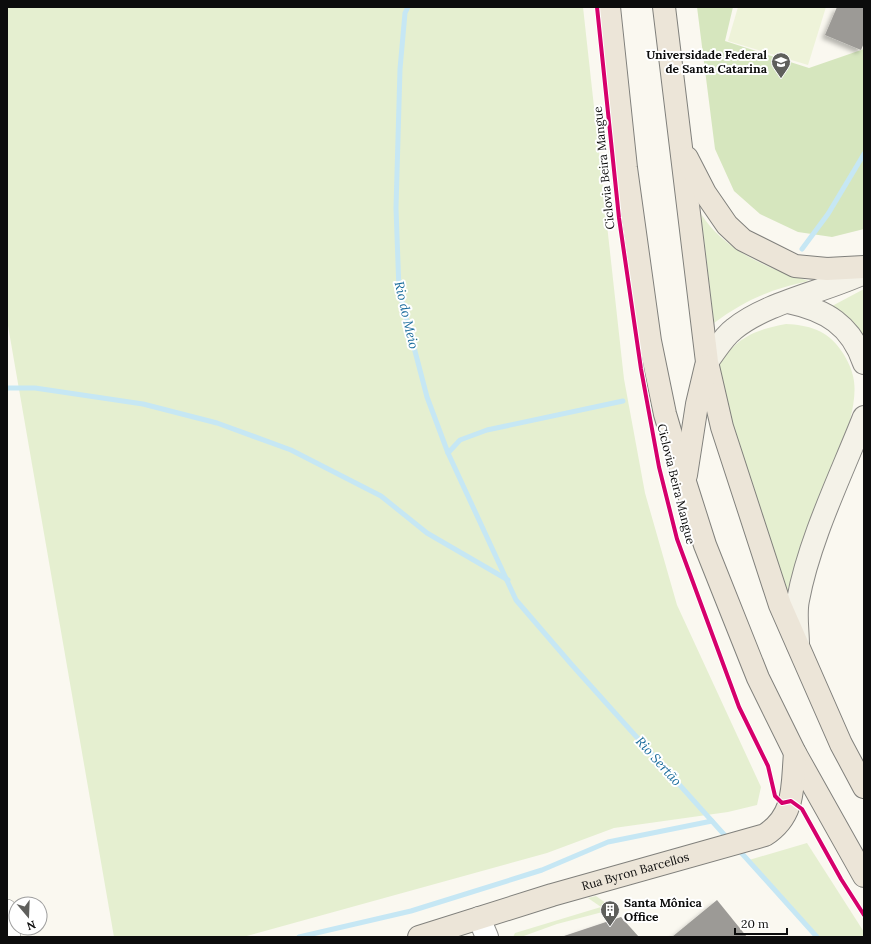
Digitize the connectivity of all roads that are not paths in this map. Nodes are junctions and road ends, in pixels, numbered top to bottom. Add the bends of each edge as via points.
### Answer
1 (609, 7) edge
2 (664, 7) edge
3 (680, 145) junction
4 (864, 267) edge
5 (864, 274) edge
6 (788, 302) junction
7 (707, 362) junction
8 (864, 363) edge
9 (864, 416) edge
10 (685, 482) junction
11 (798, 645) junction
12 (795, 754) junction
13 (864, 787) edge
14 (864, 876) edge
15 (7, 909) edge
16 (483, 927) edge
17 (11, 937) edge
18 (419, 937) edge

1 - 10 main road via 626,168 650,341 664,406
2 - 3 main road
3 - 4 main road via 705,193 727,225 743,240 795,266 827,269
3 - 7 main road
5 - 6 main road
6 - 7 main road via 752,316 732,330
6 - 8 main road via 810,307 830,316 847,331 859,349
7 - 10 main road via 697,404
7 - 11 main road via 722,427 739,483 780,605
9 - 11 main road via 805,572 798,601
10 - 12 main road via 705,545 758,678
11 - 13 main road via 841,744
12 - 14 main road
12 - 16 main road, Rua Byron Barcellos via 791,800 785,816 776,828 757,838 552,895
15 - 17 street
16 - 18 main road, Rua Byron Barcellos

